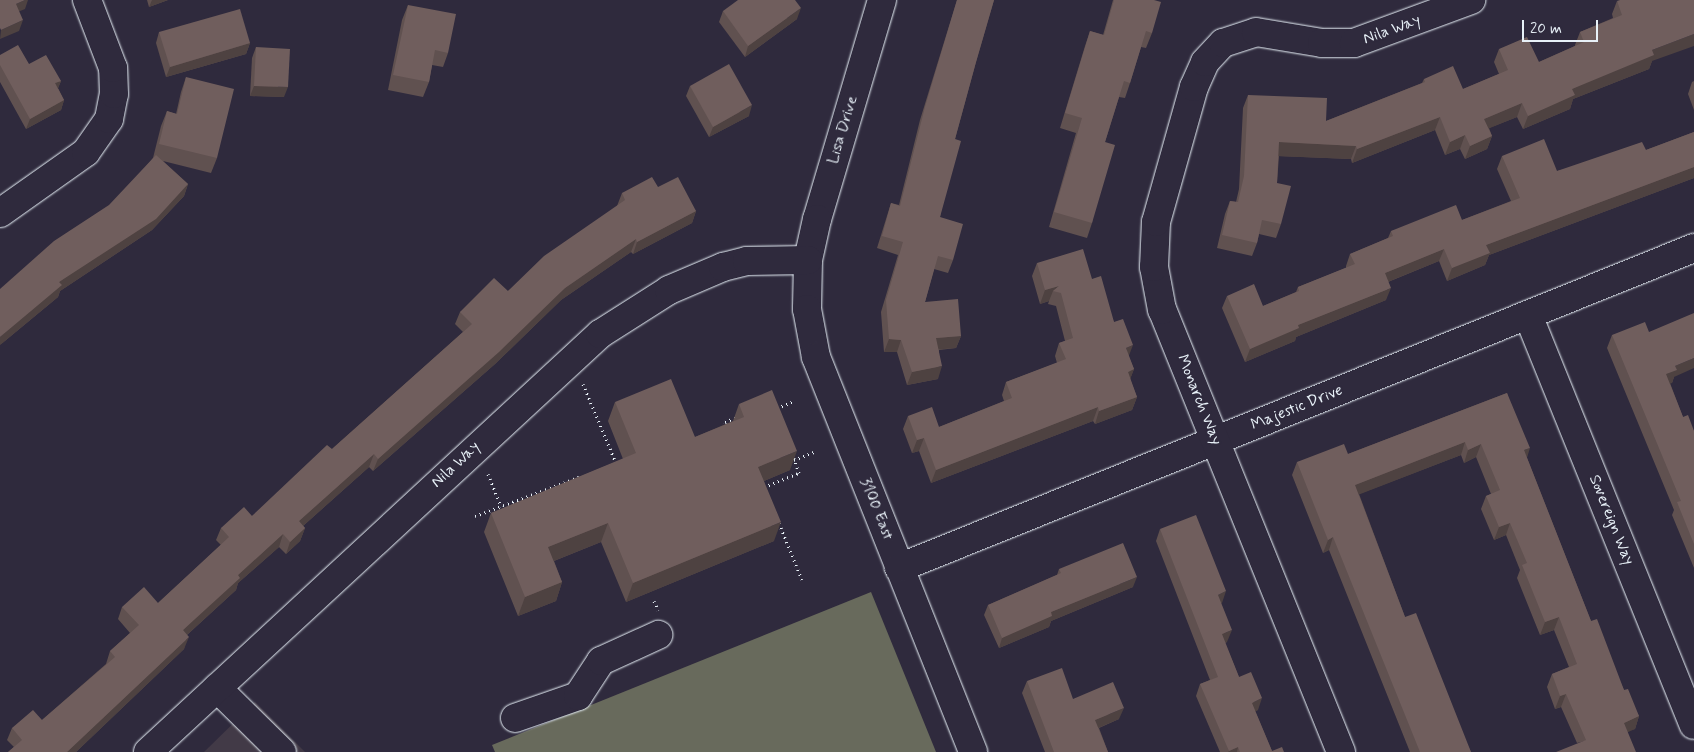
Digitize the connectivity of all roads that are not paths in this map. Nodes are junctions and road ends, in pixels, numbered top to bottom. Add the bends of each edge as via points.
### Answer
1 (87, 0) edge
2 (882, 0) edge
3 (1471, 0) edge
4 (1223, 43) joint
5 (0, 213) edge
6 (1694, 248) edge
7 (808, 260) junction
8 (1528, 315) junction
9 (1215, 441) junction
10 (899, 568) junction
11 (658, 635) dead end
12 (217, 688) junction
13 (515, 718) dead end
14 (1694, 725) edge
15 (148, 752) edge
16 (282, 752) edge
17 (973, 752) edge
18 (1341, 752) edge

1 - 5 street via 113,68 114,94 109,119 86,152
2 - 7 street, Lisa Drive via 816,219
3 - 4 street, Nila Way via 1354,43 1322,43 1256,32
4 - 9 street, Monarch Way via 1205,62 1194,87 1156,222 1154,244 1162,310
6 - 8 street, Majestic Drive
7 - 10 street, 3100 East via 808,309 816,356
7 - 12 street, Nila Way via 747,262 723,267 669,290 620,319 582,348
8 - 9 street, Majestic Drive
8 - 14 street, Sovereign Way
9 - 10 street, Majestic Drive
9 - 18 street, Monarch Way
10 - 17 street, 3100 East
11 - 13 street via 601,662 578,696
12 - 15 street, Nila Way
12 - 16 street

